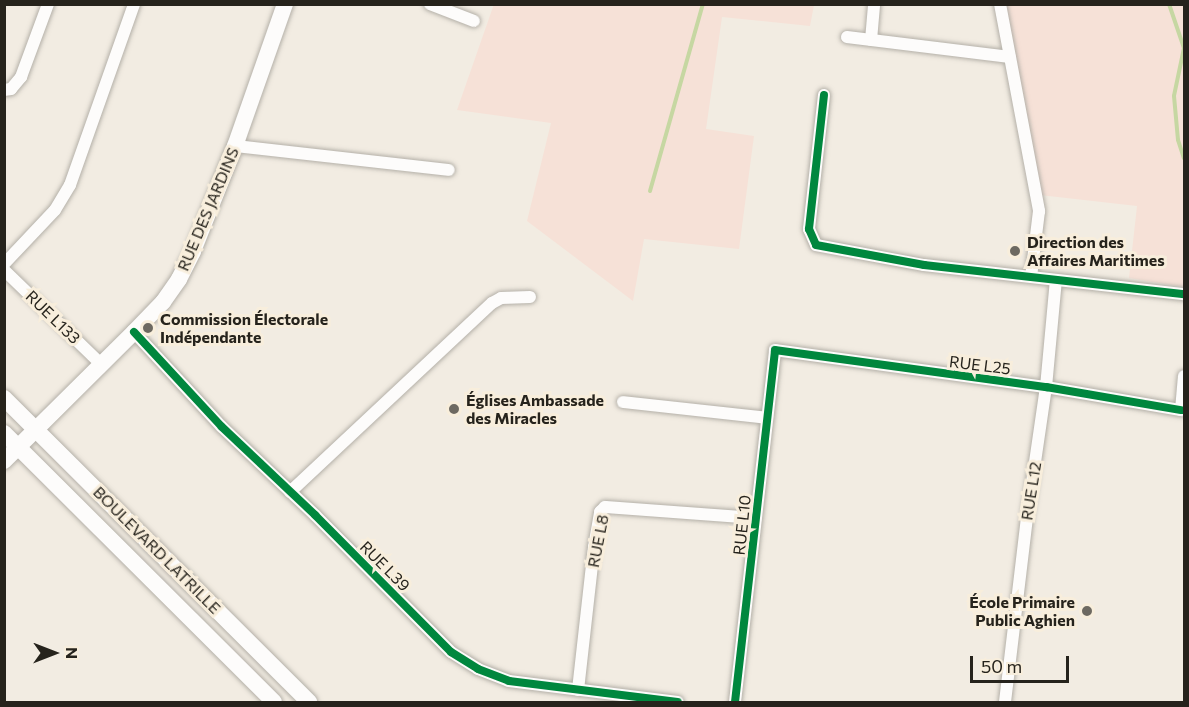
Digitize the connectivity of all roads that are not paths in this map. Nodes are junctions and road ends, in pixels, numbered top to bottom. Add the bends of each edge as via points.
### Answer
1 (48, 4) edge
2 (134, 4) edge
3 (285, 4) edge
4 (430, 4) edge
5 (874, 4) edge
6 (1000, 4) edge
7 (474, 21) dead end
8 (847, 37) dead end
9 (871, 40) junction
10 (1010, 57) junction
11 (8, 89) edge
12 (824, 95) dead end
13 (235, 146) junction
14 (449, 170) dead end
15 (4, 264) edge
16 (4, 270) edge
17 (1031, 277) junction
18 (1056, 280) junction
19 (1185, 294) edge
20 (530, 297) dead end
21 (135, 332) junction
22 (775, 350) joint
23 (101, 364) junction
24 (1185, 376) edge
25 (1046, 387) junction
26 (4, 398) edge
27 (623, 402) dead end
28 (1183, 411) edge
29 (767, 418) junction
30 (36, 428) junction
31 (4, 433) edge
32 (18, 448) junction
33 (4, 460) edge
34 (290, 492) junction
35 (756, 518) junction
36 (578, 690) junction
37 (274, 702) edge
38 (309, 702) edge
39 (678, 702) edge
40 (735, 702) edge
41 (1005, 702) edge

1 - 11 street via 21,77
2 - 15 street via 70,185 55,210
3 - 13 main road, RUE DES JARDINS
4 - 7 street
5 - 9 street
6 - 10 street
8 - 9 street
9 - 10 street
10 - 17 street via 1039,211
12 - 17 street via 809,229 816,245 924,265
13 - 14 street
13 - 21 main road, RUE DES JARDINS via 178,279
16 - 23 street, RUE L133
17 - 18 street
18 - 19 street
18 - 25 street, RUE L12
20 - 34 street via 501,298 492,303
21 - 23 main road, RUE DES JARDINS
21 - 34 street, RUE L39 via 222,428
22 - 25 street, RUE L25
22 - 29 street, RUE L10
23 - 30 main road, RUE DES JARDINS
24 - 28 street
25 - 28 street, RUE L25
25 - 41 street, RUE L12
26 - 30 main road, BOULEVARD LATRILLE
27 - 29 street
29 - 35 street, RUE L10
30 - 32 main road, RUE DES JARDINS
30 - 38 main road, BOULEVARD LATRILLE
31 - 32 main road, BOULEVARD LATRILLE
32 - 33 main road, RUE DES JARDINS
32 - 37 main road, BOULEVARD LATRILLE
34 - 36 street, RUE L39 via 451,652 478,669 509,681
35 - 36 street, RUE L8 via 604,507 594,547
35 - 40 street, RUE L10
36 - 39 street, RUE L39

